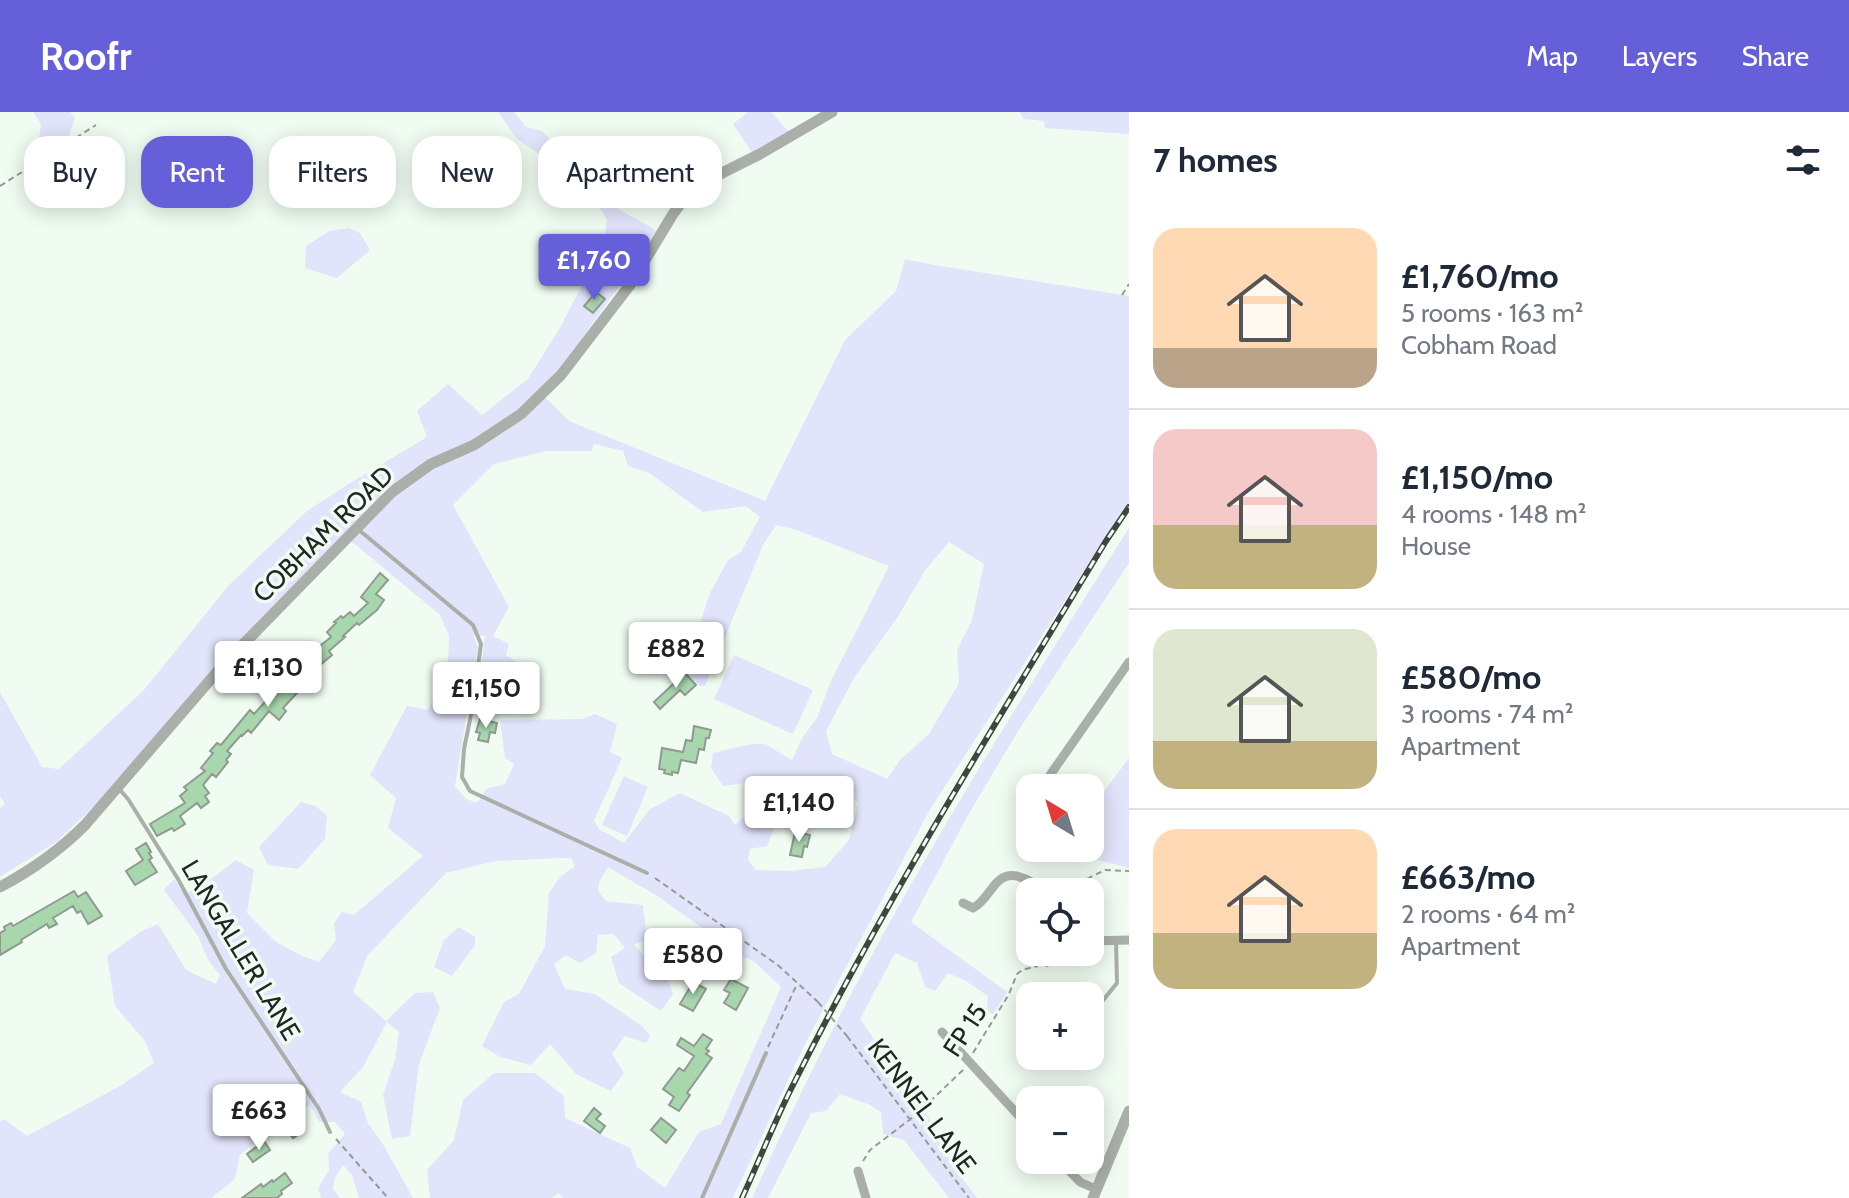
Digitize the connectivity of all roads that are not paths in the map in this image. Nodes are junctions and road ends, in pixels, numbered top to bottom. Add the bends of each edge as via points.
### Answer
1 (832, 112) edge
2 (357, 528) junction
3 (1129, 662) edge
4 (1051, 774) edge
5 (118, 788) junction
6 (647, 873) road end
7 (1025, 878) edge
8 (0, 887) edge
9 (963, 903) dead end
10 (1104, 940) edge
11 (1116, 940) junction
12 (1129, 940) edge
13 (1104, 999) edge
14 (942, 1032) dead end
15 (766, 1053) road end
16 (1129, 1111) edge
17 (1016, 1113) edge
18 (330, 1132) road end
19 (858, 1171) road end
20 (1072, 1174) edge
21 (1094, 1194) edge
22 (702, 1198) edge
23 (866, 1198) edge

1 - 2 street, COBHAM ROAD via 685,198 630,285 561,375 521,414 392,492
2 - 5 street, COBHAM ROAD via 224,664
2 - 6 lane via 473,625 481,644 464,749 462,777 470,791
3 - 4 street
5 - 8 street, COBHAM ROAD via 65,844
5 - 18 lane, LANGALLER LANE
7 - 9 street via 1003,876 978,905
10 - 11 street
11 - 12 street
11 - 13 lane via 1117,983
14 - 17 street
15 - 22 lane
16 - 21 street
19 - 23 street
20 - 21 street

